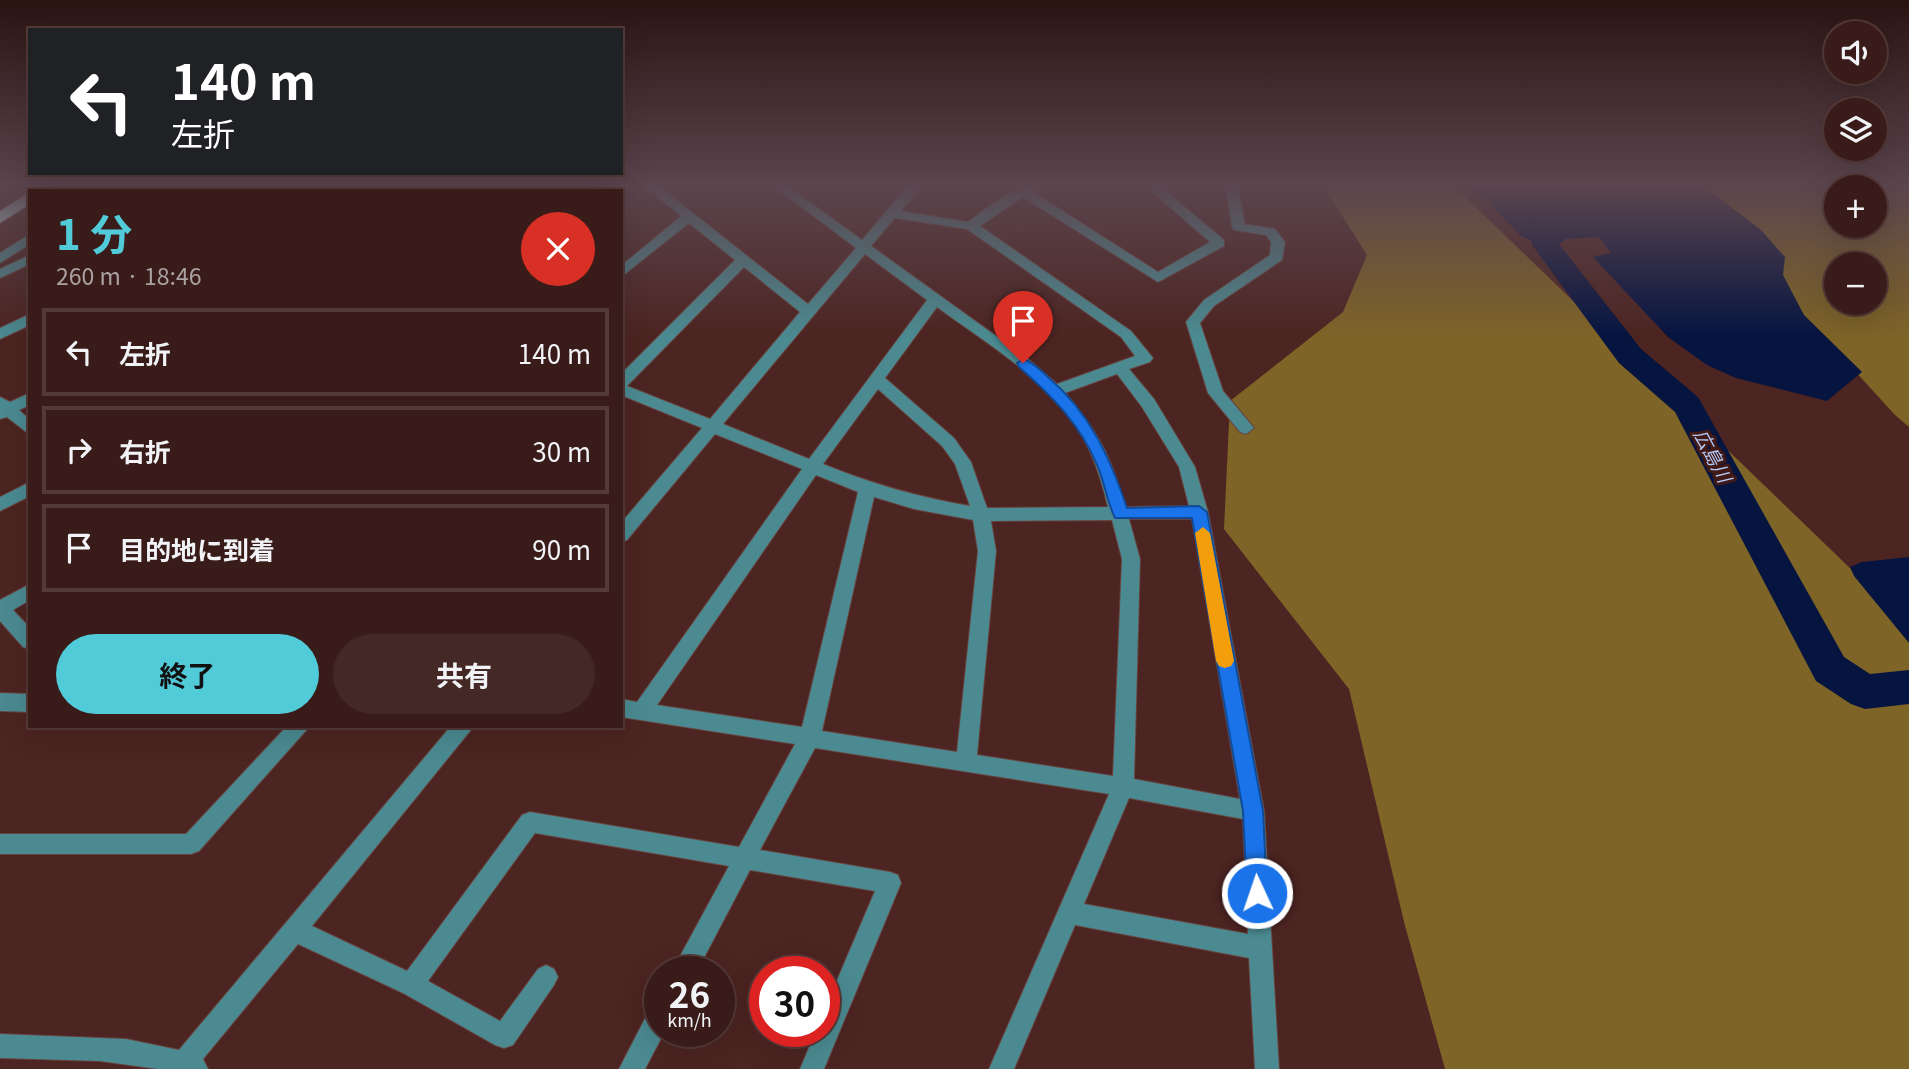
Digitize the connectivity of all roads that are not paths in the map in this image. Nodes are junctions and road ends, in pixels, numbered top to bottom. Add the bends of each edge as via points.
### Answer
1 (664, 237) edge
2 (715, 237) edge
3 (849, 237) edge
4 (871, 237) edge
5 (987, 237) edge
6 (1098, 237) edge
7 (1212, 237) edge
8 (1274, 237) edge
9 (28, 239) edge
10 (863, 247) junction
11 (0, 259) edge
12 (28, 260) edge
13 (743, 260) junction
14 (623, 271) edge
15 (0, 274) edge
16 (935, 299) junction
17 (808, 311) junction
18 (28, 320) edge
19 (0, 334) edge
20 (1121, 369) junction
21 (876, 379) junction
22 (623, 381) edge
23 (623, 390) edge
24 (1055, 391) junction
25 (28, 399) edge
26 (3, 409) edge
27 (713, 426) junction
28 (28, 428) edge
29 (1246, 428) dead end
30 (813, 466) junction
31 (28, 489) edge
32 (867, 489) junction
33 (0, 505) edge
34 (1199, 512) junction
35 (1121, 514) junction
36 (981, 515) junction
37 (623, 534) edge
38 (28, 592) edge
39 (0, 609) edge
40 (28, 639) edge
41 (0, 702) edge
42 (28, 703) edge
43 (623, 708) edge
44 (642, 711) junction
45 (298, 728) edge
46 (462, 728) edge
47 (810, 737) junction
48 (966, 762) junction
49 (1123, 787) junction
50 (1253, 811) junction
51 (0, 844) edge
52 (746, 859) junction
53 (1070, 912) junction
54 (295, 930) junction
55 (1259, 948) junction
56 (692, 956) edge
57 (547, 977) dead end
58 (411, 985) junction
59 (644, 1045) edge
60 (0, 1046) edge
61 (190, 1066) edge
62 (631, 1069) edge
63 (812, 1069) edge
64 (1000, 1069) edge
65 (1267, 1069) edge

1 - 14 street
2 - 13 street
3 - 10 street
4 - 10 street
5 - 20 street via 1126,334 1145,358
6 - 7 street via 1158,278 1219,243
8 - 29 street via 1277,257 1209,303 1193,322 1216,393
9 - 11 street
10 - 16 street
10 - 17 street
12 - 15 street
13 - 17 street
13 - 22 street
16 - 21 street
16 - 24 street
17 - 27 street
18 - 19 street
20 - 24 street
20 - 34 street via 1148,403 1186,467
21 - 30 street
21 - 36 street via 948,442 963,462
23 - 27 street
24 - 35 street via 1088,431
25 - 26 street
26 - 28 street
27 - 30 street
27 - 37 street
30 - 32 street
30 - 44 street
31 - 33 street
32 - 36 street
32 - 47 street
34 - 35 street
34 - 50 street
35 - 36 street
35 - 49 street via 1131,559
36 - 48 street via 987,551
38 - 39 street
39 - 40 street
41 - 42 street
43 - 44 street
44 - 47 street
45 - 51 street via 191,844
46 - 54 street
47 - 48 street
47 - 52 street
48 - 49 street
49 - 50 street
49 - 53 street
50 - 55 street
52 - 56 street
52 - 58 street via 530,822
52 - 63 street via 890,883
53 - 55 street
53 - 64 street
54 - 58 street
54 - 61 street
55 - 65 street
57 - 58 street via 503,1036
59 - 62 street
60 - 61 street via 110,1049

